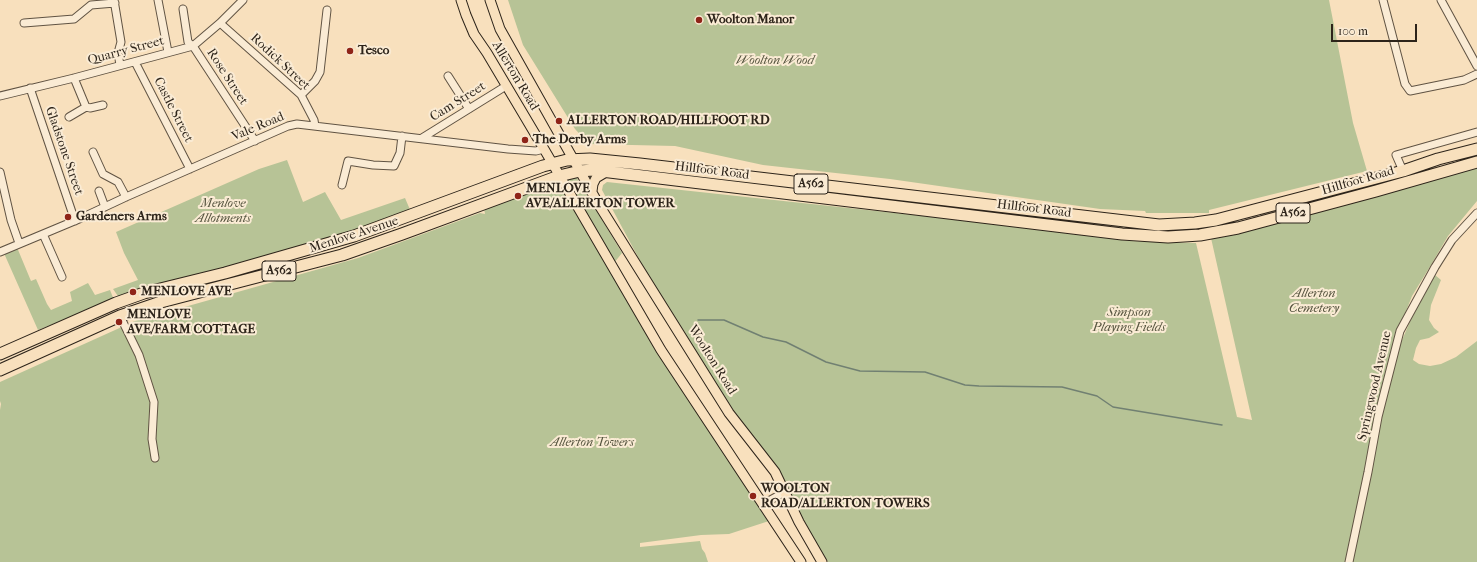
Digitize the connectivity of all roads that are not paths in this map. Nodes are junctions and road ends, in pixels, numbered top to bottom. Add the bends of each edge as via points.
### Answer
1 (158, 0) edge
2 (243, 0) edge
3 (461, 0) edge
4 (490, 0) edge
5 (1383, 0) edge
6 (1441, 0) edge
7 (115, 1) edge
8 (183, 8) dead end
9 (327, 10) dead end
10 (24, 23) dead end
11 (220, 23) junction
12 (193, 46) junction
13 (168, 52) junction
14 (135, 62) junction
15 (120, 65) junction
16 (1477, 66) edge
17 (1477, 74) edge
18 (448, 76) dead end
19 (74, 78) junction
20 (506, 86) junction
21 (30, 88) junction
22 (301, 95) junction
23 (0, 96) edge
24 (103, 105) dead end
25 (86, 107) junction
26 (469, 109) junction
27 (69, 117) dead end
28 (315, 126) junction
29 (1477, 132) edge
30 (402, 136) junction
31 (422, 138) junction
32 (255, 141) junction
33 (544, 149) junction
34 (1477, 149) edge
35 (93, 152) dead end
36 (573, 160) junction
37 (1477, 162) edge
38 (552, 163) junction
39 (190, 169) junction
40 (535, 169) junction
41 (580, 171) junction
42 (1403, 171) junction
43 (0, 172) edge
44 (606, 172) junction
45 (559, 176) junction
46 (342, 185) dead end
47 (99, 191) dead end
48 (592, 191) junction
49 (126, 197) junction
50 (105, 207) junction
51 (1477, 214) edge
52 (75, 220) junction
53 (1207, 222) junction
54 (1209, 233) junction
55 (43, 234) junction
56 (19, 243) junction
57 (0, 252) edge
58 (62, 277) dead end
59 (116, 303) junction
60 (120, 316) junction
61 (0, 354) edge
62 (0, 370) edge
63 (155, 458) dead end
64 (785, 492) junction
65 (763, 504) junction
66 (801, 562) edge
67 (822, 562) edge
68 (1349, 562) edge

1 - 13 street
2 - 11 street, Quarry Street
3 - 20 main road, Allerton Road via 474,34
4 - 36 main road, Allerton Road via 500,29
5 - 17 street via 1405,84 1410,90 1464,80
6 - 16 street
7 - 10 street via 91,5 74,19 41,18
7 - 15 street via 121,42 118,53
8 - 12 street, Rose Street via 188,42
9 - 22 street via 320,72
11 - 12 street, Quarry Street
11 - 22 street, Rodick Street
12 - 13 street, Quarry Street
12 - 32 street, Rose Street
13 - 14 street, Quarry Street
14 - 15 street, Quarry Street
14 - 39 street, Castle Street
15 - 19 street, Quarry Street
18 - 26 street
19 - 21 street, Quarry Street
19 - 25 street
20 - 26 street, Cam Street
20 - 33 main road, Allerton Road
21 - 23 street, Quarry Street
21 - 52 street, Gladstone Street
22 - 28 street, Rodick Street
24 - 25 street
25 - 27 street
26 - 31 street, Cam Street
28 - 30 street, Vale Road
28 - 32 street, Vale Road via 288,126
29 - 42 street, Hillfoot Road via 1396,155
30 - 31 street, Vale Road
30 - 46 street via 400,153 394,166 348,161
31 - 33 street, Vale Road via 536,151
32 - 39 street, Vale Road
33 - 38 main road, Allerton Road
33 - 40 main road
34 - 42 highway, Hillfoot Road / A562
35 - 49 street via 102,174 118,182
36 - 38 highway, Hillfoot Road / A562
36 - 41 main road, Allerton Road
36 - 53 highway, Hillfoot Road / A562 via 590,159 640,164 1159,225
37 - 54 highway, Hillfoot Road / A562 via 1310,209
38 - 40 highway, Menlove Avenue / A562
38 - 45 main road, Allerton Road
39 - 49 street, Vale Road
40 - 59 highway, Menlove Avenue / A562 via 354,236 144,293
41 - 44 highway, Hillfoot Road / A562
41 - 45 highway, Menlove Avenue / A562
41 - 48 main road, Woolton Road
42 - 53 highway, Hillfoot Road / A562
43 - 56 street
44 - 48 main road via 596,178
44 - 54 highway, Hillfoot Road / A562 via 1122,234 1168,237
45 - 60 highway, Menlove Avenue / A562 via 342,255 161,302
45 - 65 main road via 661,350
47 - 50 street
48 - 64 main road, Woolton Road via 729,413 776,472
49 - 50 street, Vale Road
50 - 52 street, Vale Road
51 - 68 street, Springwood Avenue via 1452,240 1400,331 1378,417
52 - 55 street, Vale Road
53 - 54 street
55 - 56 street, Vale Road
55 - 58 street
56 - 57 street, Vale Road
59 - 60 highway
59 - 61 highway, Menlove Avenue / A562
60 - 62 highway, Menlove Avenue / A562
60 - 63 street via 139,355 154,402 152,440
64 - 65 street
64 - 67 main road, Woolton Road
65 - 66 main road

